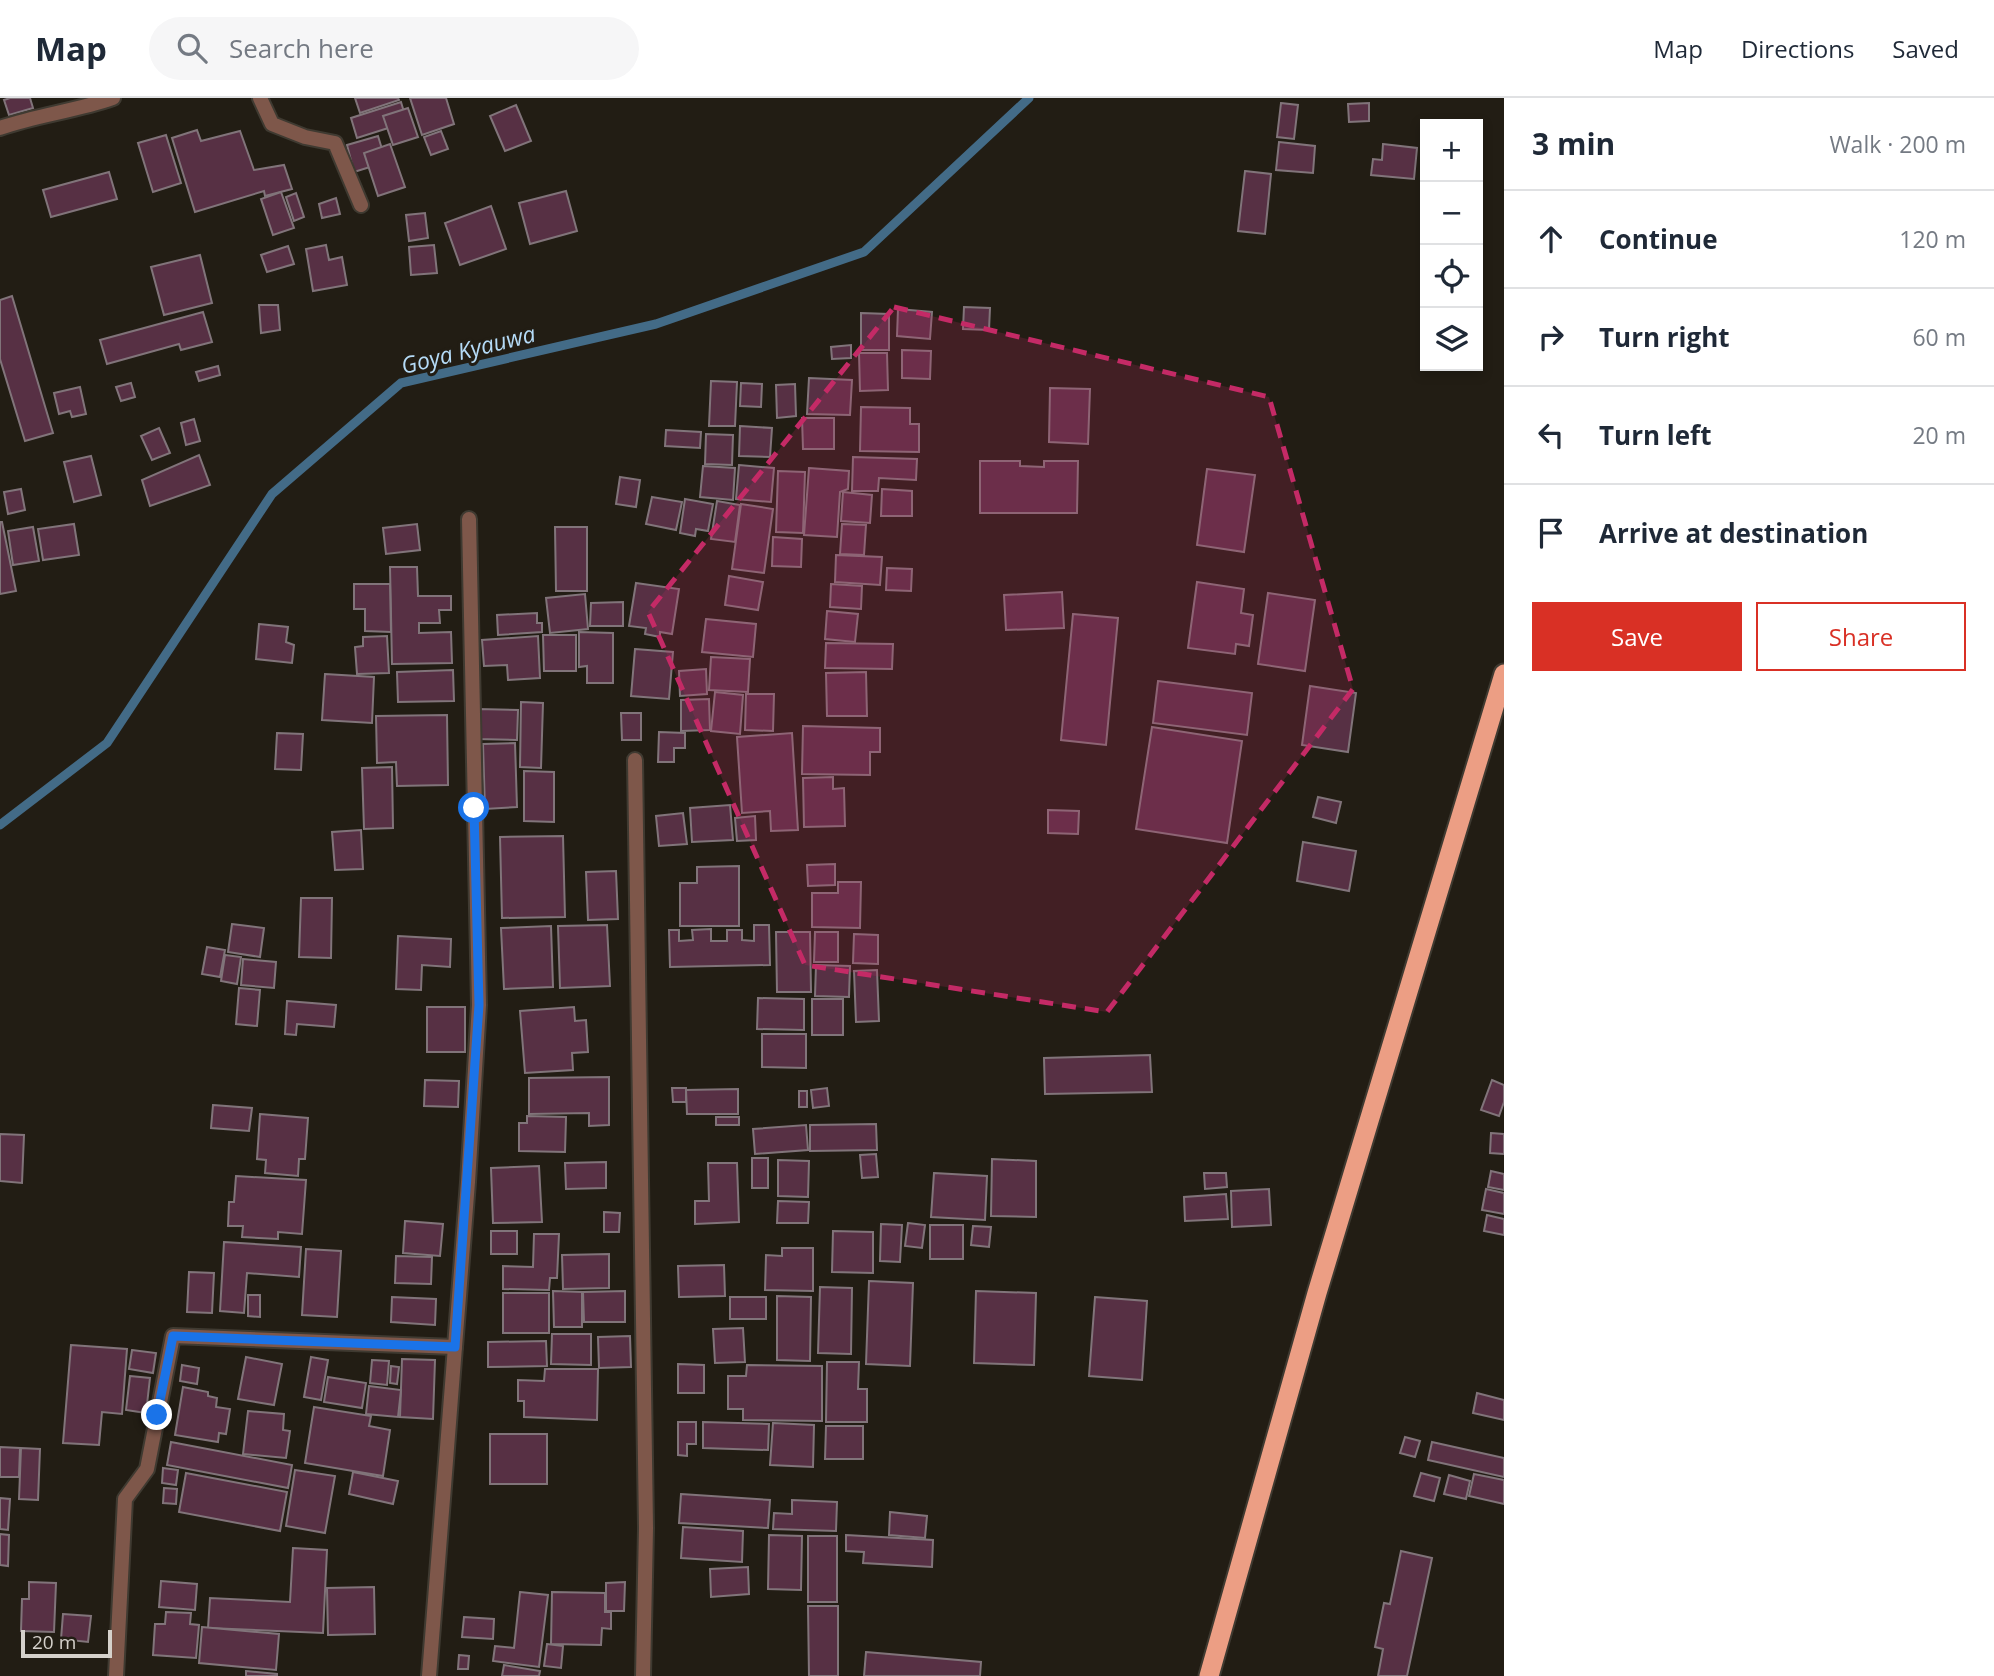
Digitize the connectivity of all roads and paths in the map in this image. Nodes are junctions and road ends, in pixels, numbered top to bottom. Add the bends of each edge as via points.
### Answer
1 (113, 98) edge
2 (260, 98) edge
3 (0, 128) edge
4 (361, 205) dead end
5 (469, 519) dead end
6 (1504, 674) edge
7 (635, 760) dead end
8 (455, 1347) junction
9 (116, 1676) edge
10 (429, 1676) edge
11 (643, 1676) edge
12 (1209, 1676) edge

1 - 3 street
2 - 4 street via 272,124 335,143
5 - 8 street via 479,1005
6 - 12 highway via 1321,1279
7 - 11 street via 646,1528
8 - 9 street via 173,1336 147,1469 125,1499
8 - 10 street

